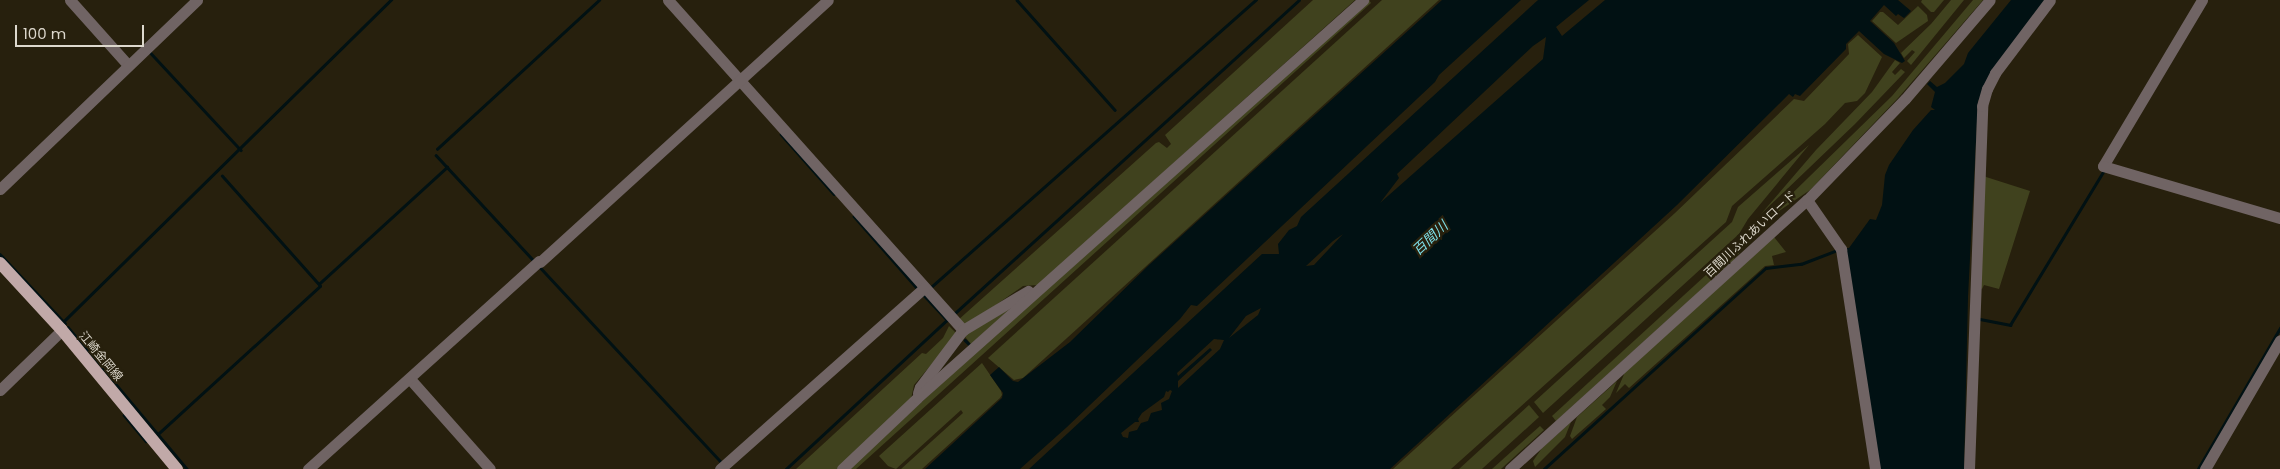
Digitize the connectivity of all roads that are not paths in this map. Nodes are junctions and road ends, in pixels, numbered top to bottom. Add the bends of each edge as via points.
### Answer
1 (70, 0) edge
2 (196, 0) edge
3 (668, 0) edge
4 (828, 0) edge
5 (1363, 0) edge
6 (1990, 0) edge
7 (2050, 0) edge
8 (2202, 0) edge
9 (128, 65) junction
10 (737, 83) junction
11 (0, 190) edge
12 (1807, 200) junction
13 (2280, 218) edge
14 (0, 263) edge
15 (1040, 288) junction
16 (923, 291) junction
17 (62, 330) junction
18 (963, 330) junction
19 (2280, 340) edge
20 (410, 378) junction
21 (0, 390) edge
22 (917, 398) junction
23 (177, 469) edge
24 (308, 469) edge
25 (490, 469) edge
26 (720, 469) edge
27 (842, 469) edge
28 (1510, 469) edge
29 (1875, 469) edge
30 (1969, 469) edge
31 (2205, 469) edge

1 - 9 street
2 - 9 street
3 - 10 street
4 - 10 street
5 - 15 street
6 - 12 street, 百間川ふれあいロード via 1905,99
7 - 30 street via 1995,73 1982,106
8 - 13 street via 2103,166
9 - 11 street
10 - 16 street
10 - 20 street
12 - 28 street, 百間川ふれあいロード
12 - 29 street via 1841,250
14 - 17 main road, 江崎金岡線
15 - 18 street via 1029,291
15 - 22 street
16 - 18 street
16 - 26 street
17 - 21 street
17 - 23 main road, 江崎金岡線
18 - 22 street via 920,386
19 - 31 street
20 - 24 street
20 - 25 street
22 - 27 street

